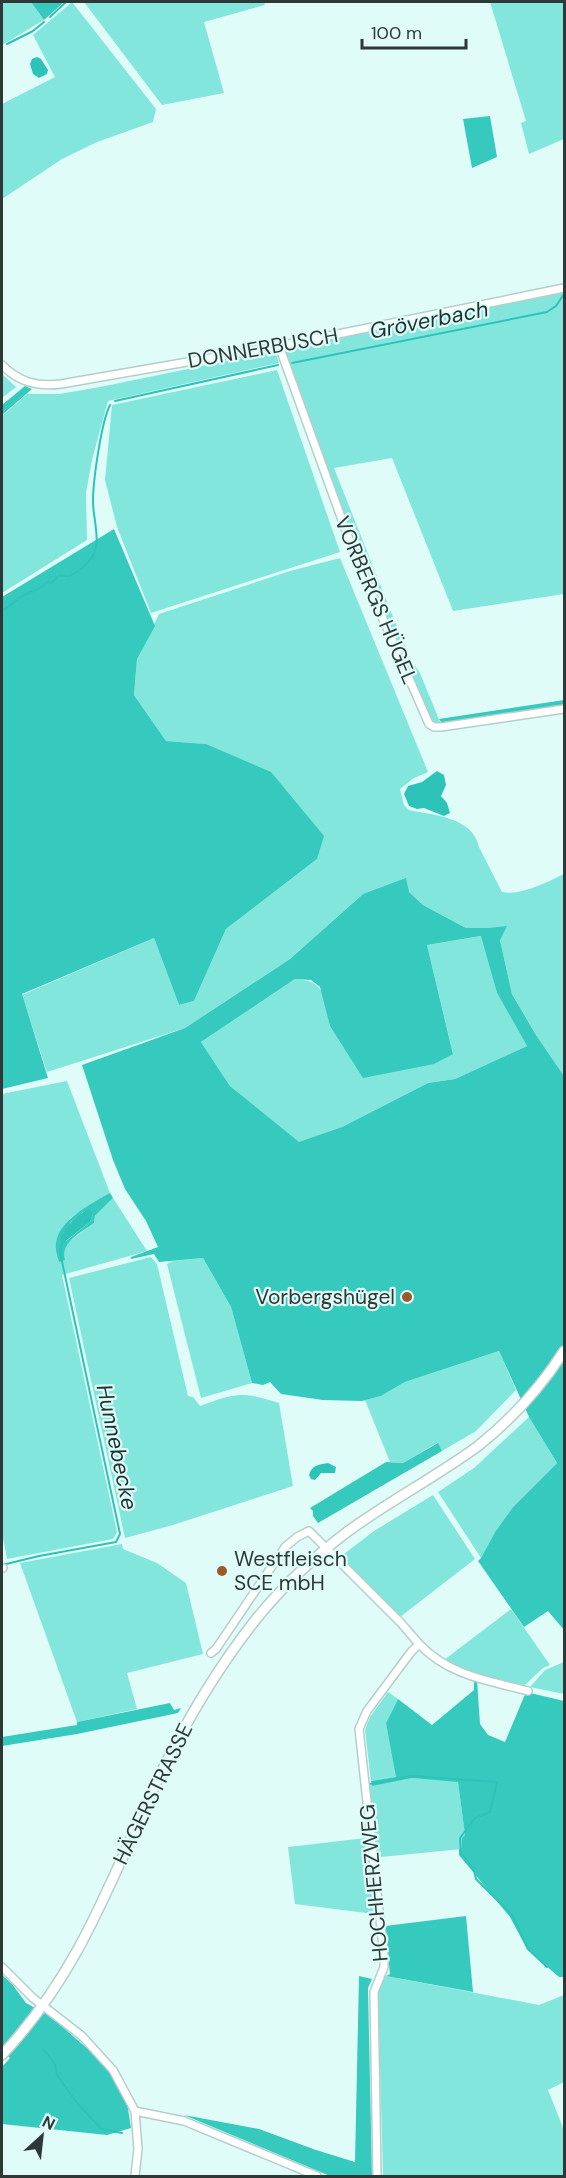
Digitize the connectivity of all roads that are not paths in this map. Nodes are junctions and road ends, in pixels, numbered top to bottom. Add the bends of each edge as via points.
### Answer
1 (564, 288) edge
2 (279, 346) junction
3 (2, 365) edge
4 (564, 709) edge
5 (564, 1351) edge
6 (326, 1549) junction
7 (419, 1644) junction
8 (211, 1653) dead end
9 (528, 1690) dead end
10 (2, 1967) edge
11 (44, 2006) junction
12 (2, 2055) edge
13 (135, 2111) junction
14 (135, 2176) edge
15 (317, 2176) edge
16 (377, 2176) edge

1 - 2 street, DONNERBUSCH
2 - 3 street, DONNERBUSCH via 48,386 24,381
2 - 4 street, VORBERGS HÜGEL via 354,553 429,724 441,727
5 - 6 main road, HÄGERSTRASSE via 524,1404 480,1444
6 - 7 street
6 - 8 street via 309,1531 285,1547
6 - 11 main road, HÄGERSTRASSE via 258,1618 201,1699 165,1764 86,1936
7 - 9 street via 453,1670
7 - 16 street, HOCHHERZWEG via 367,1711 359,1729 384,1956 374,1992
10 - 11 street
11 - 12 main road, HÄGERSTRASSE
11 - 13 street via 105,2060
13 - 14 street
13 - 15 street via 184,2121

